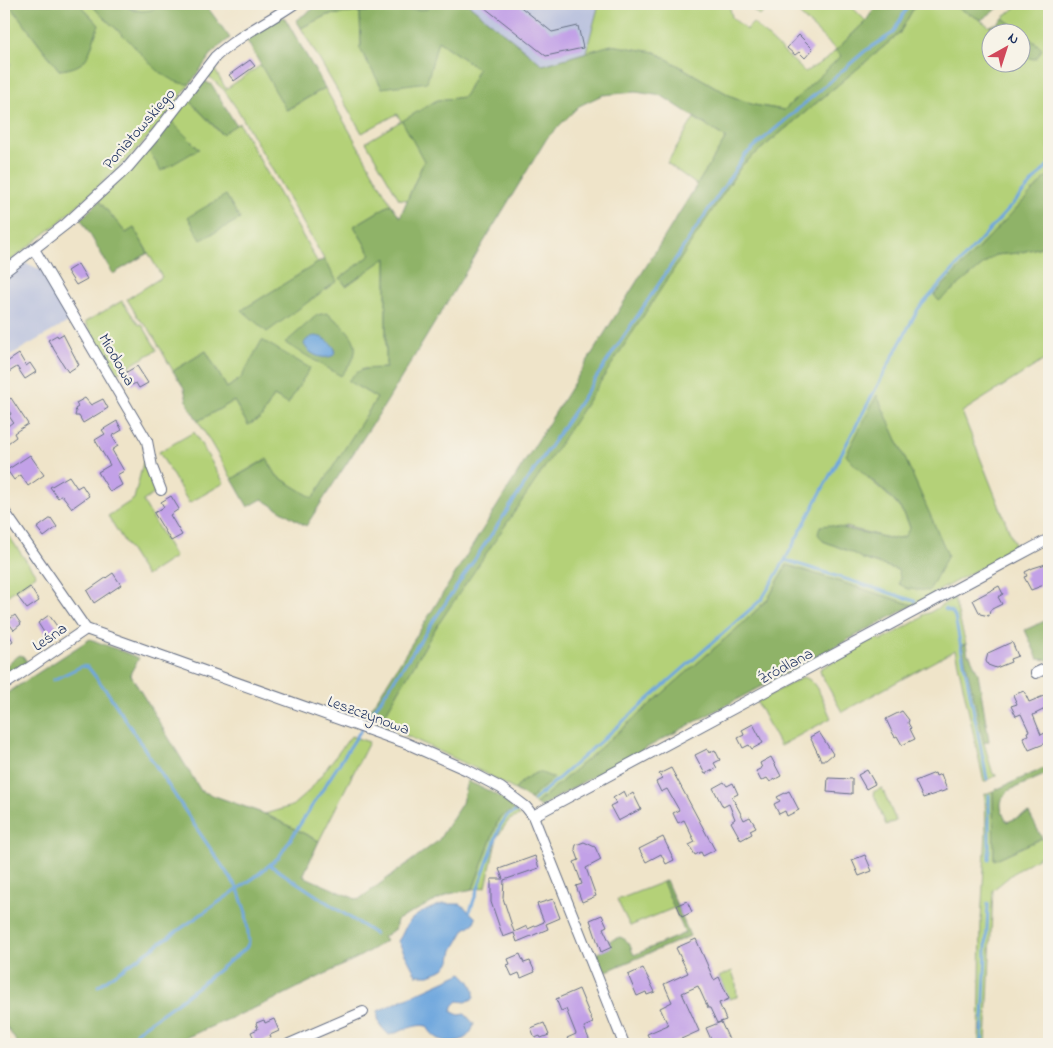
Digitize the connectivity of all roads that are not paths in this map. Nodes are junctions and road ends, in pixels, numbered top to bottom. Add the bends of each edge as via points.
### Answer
1 (294, 4) edge
2 (34, 249) junction
3 (4, 272) edge
4 (161, 490) dead end
5 (4, 511) edge
6 (1049, 540) edge
7 (86, 630) junction
8 (1049, 667) edge
9 (1036, 673) dead end
10 (4, 685) edge
11 (533, 816) junction
12 (363, 1012) dead end
13 (289, 1044) edge
14 (624, 1044) edge

1 - 2 street, Poniatowskiego via 240,36 215,57 128,167
2 - 3 street, Poniatowskiego
2 - 4 street, Miodowa via 147,441
5 - 7 street
6 - 11 street, Źródlana
7 - 10 street, Leśna
7 - 11 street, Leszczynowa via 375,731 508,792
8 - 9 street
11 - 14 street, Leszczynowa
12 - 13 street

